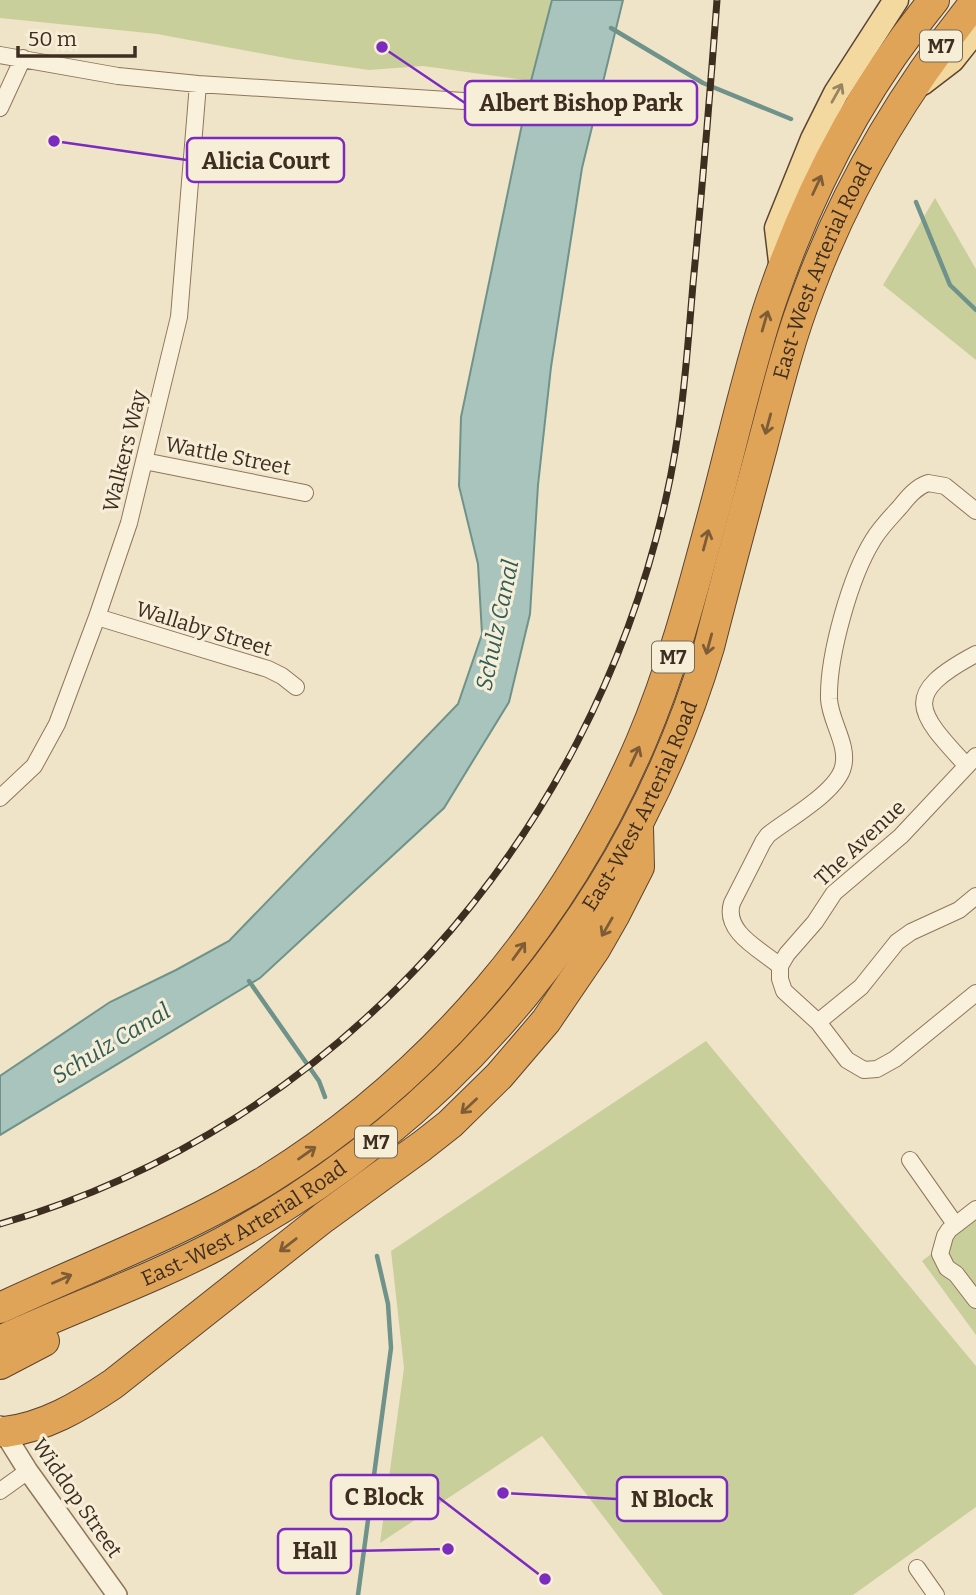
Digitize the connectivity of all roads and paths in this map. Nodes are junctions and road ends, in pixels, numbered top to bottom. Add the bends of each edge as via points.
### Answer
1 (896, 0) edge
2 (934, 0) edge
3 (976, 1) edge
4 (976, 30) edge
5 (0, 55) edge
6 (23, 58) junction
7 (198, 84) junction
8 (908, 93) junction
9 (479, 102) dead end
10 (0, 108) edge
11 (782, 271) junction
12 (144, 461) junction
13 (305, 493) dead end
14 (976, 511) edge
15 (97, 617) junction
16 (976, 654) edge
17 (296, 687) dead end
18 (971, 760) edge
19 (0, 798) edge
20 (637, 823) junction
21 (976, 896) edge
22 (780, 966) junction
23 (976, 993) edge
24 (818, 1022) junction
25 (910, 1160) dead end
26 (976, 1209) edge
27 (956, 1224) junction
28 (125, 1286) junction
29 (976, 1300) edge
30 (0, 1308) edge
31 (0, 1341) edge
32 (0, 1364) edge
33 (2, 1429) edge
34 (29, 1471) junction
35 (0, 1492) edge
36 (916, 1569) dead end
37 (117, 1595) edge
38 (936, 1595) edge

11 -> 1 main road, East-West Arterial Road via 777,228 813,139 836,93
11 -> 2 highway, East-West Arterial Road / M7 via 810,200 850,121
3 - 8 highway, East-West Arterial Road / M7
4 - 8 main road, East-West Arterial Road via 952,60
5 - 6 street
6 - 7 street via 118,76
6 - 10 street
7 - 9 street
7 - 12 street, Walkers Way via 179,317
8 -> 20 highway, East-West Arterial Road / M7 via 855,184 809,289 783,367 698,685
30 -> 11 highway, East-West Arterial Road / M7 via 176,1230 295,1162 389,1090 506,969 592,842 656,704
12 - 13 street, Wattle Street
12 - 15 street, Walkers Way
14 - 22 street via 945,486 934,482 921,485 882,528 864,557 843,613 831,668 829,703 843,753 842,771 768,835 730,907 737,930
15 - 17 street, Wallaby Street via 268,669
15 - 19 street, Walkers Way via 44,750
16 - 18 street via 931,686 922,704 929,720
18 - 22 street, The Avenue via 901,836 834,893
20 - 28 highway, East-West Arterial Road / M7 via 605,883 545,972 430,1096 305,1194 221,1243
20 -> 33 highway via 639,867 594,950 546,1021 477,1099 113,1384 52,1420 27,1429
21 - 24 street via 958,911 897,942 861,987
22 - 24 street via 785,991
23 - 24 street via 894,1059 870,1070 847,1060
25 - 27 street
26 - 27 street
27 - 29 street via 945,1236 943,1248
28 - 31 highway, M7
28 - 32 highway via 91,1317
33 - 34 street, Widdop Street
34 - 35 street
34 - 37 street, Widdop Street
36 - 38 street

